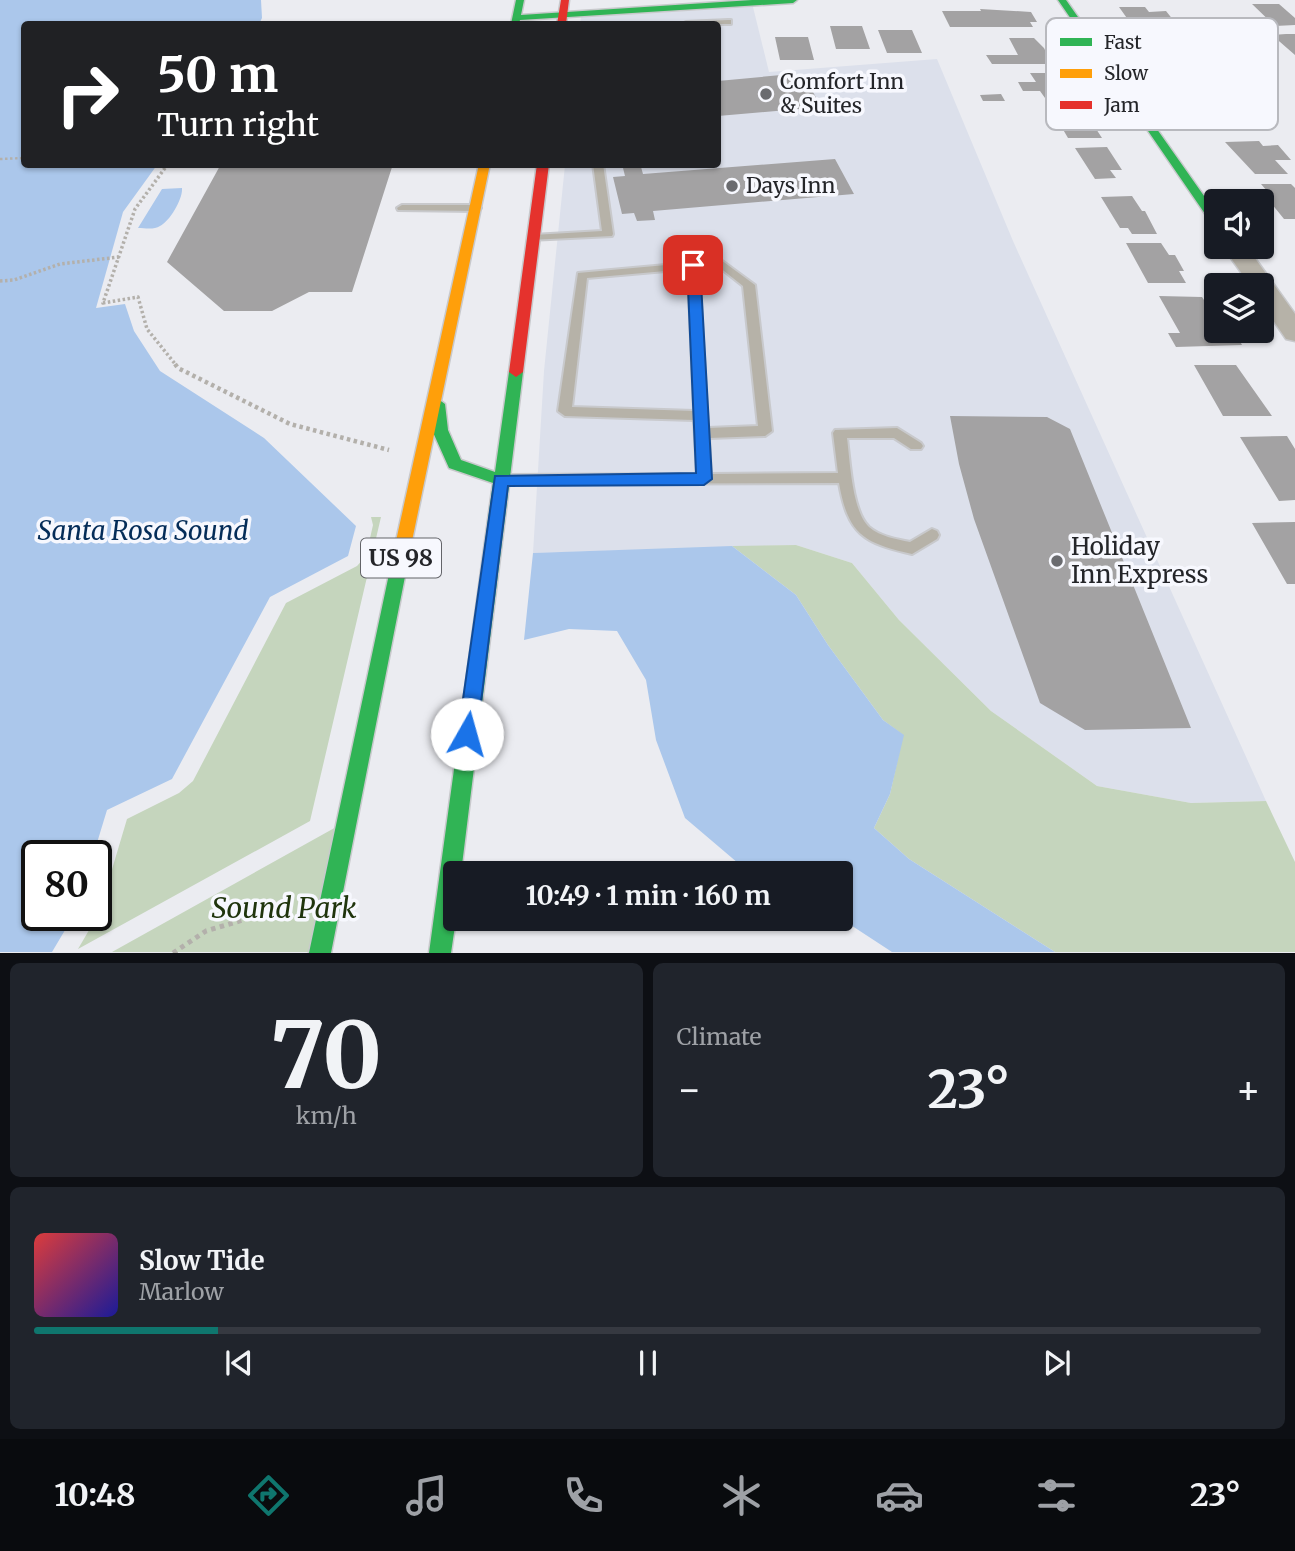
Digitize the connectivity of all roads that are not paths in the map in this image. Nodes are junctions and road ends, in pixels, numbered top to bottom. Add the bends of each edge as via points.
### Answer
1 (520, 0) edge
2 (793, 0) edge
3 (1062, 0) edge
4 (563, 13) edge
5 (1075, 18) edge
6 (515, 21) edge
7 (721, 22) edge
8 (728, 22) dead end
9 (1153, 130) edge
10 (484, 168) edge
11 (542, 168) edge
12 (598, 168) edge
13 (1204, 203) edge
14 (402, 208) dead end
15 (476, 208) junction
16 (533, 238) junction
17 (693, 265) junction
18 (1274, 302) edge
19 (1295, 333) edge
20 (437, 392) junction
21 (702, 416) junction
22 (702, 433) junction
23 (916, 446) dead end
24 (845, 478) junction
25 (704, 479) junction
26 (501, 480) junction
27 (932, 535) dead end
28 (320, 953) edge
29 (440, 953) edge

1 - 6 main road
2 - 4 main road
3 - 5 main road
4 - 6 main road
7 - 8 lane
9 - 13 main road
10 - 15 main road, US 98
11 - 16 main road
12 - 16 lane via 608,234
14 - 15 lane
15 - 20 main road, US 98
16 - 26 main road
17 - 21 lane
17 - 21 lane via 582,275 565,411
17 - 22 lane via 720,263 748,285 765,431
18 - 19 street
20 - 26 main road via 440,430 455,464
20 - 28 main road, US 98
21 - 22 lane
22 - 25 lane
23 - 24 lane via 897,433 840,433
24 - 25 lane
24 - 27 lane via 858,524 878,540 912,548
25 - 26 lane
26 - 29 main road

